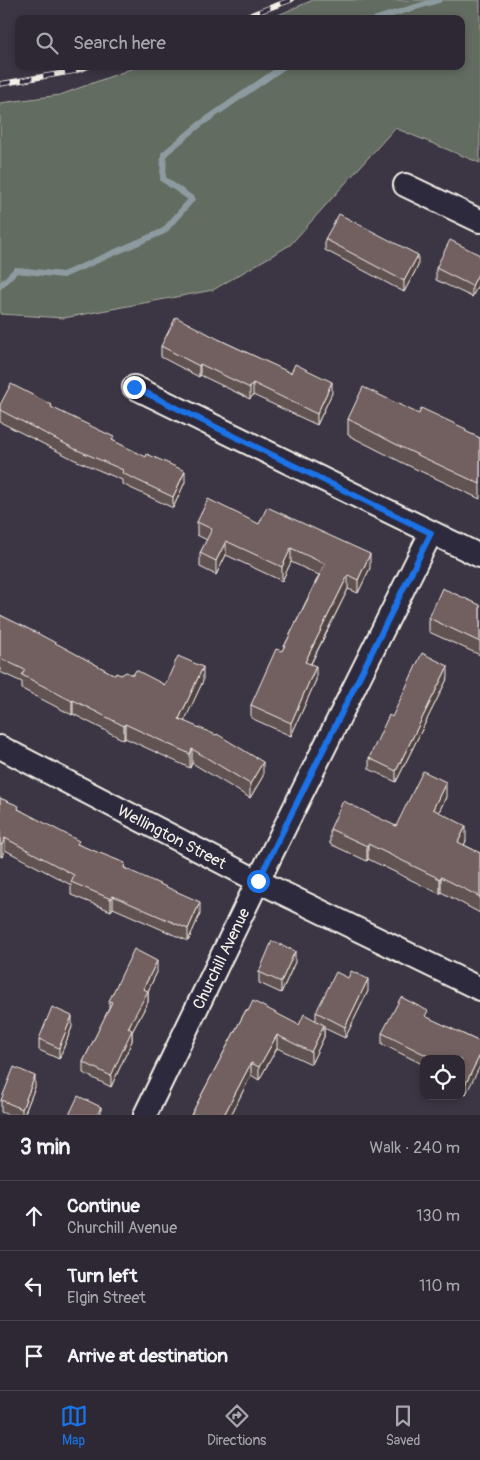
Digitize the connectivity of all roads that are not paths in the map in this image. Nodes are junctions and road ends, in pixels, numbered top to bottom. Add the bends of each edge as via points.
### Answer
1 (405, 185) dead end
2 (480, 221) edge
3 (134, 387) dead end
4 (431, 533) junction
5 (480, 556) edge
6 (0, 747) edge
7 (258, 881) junction
8 (480, 989) edge
9 (145, 1115) edge

1 - 2 street
3 - 4 street
4 - 5 street
4 - 7 street, Churchill Avenue
6 - 7 street, Wellington Street
7 - 8 street, Wellington Street
7 - 9 street, Churchill Avenue

